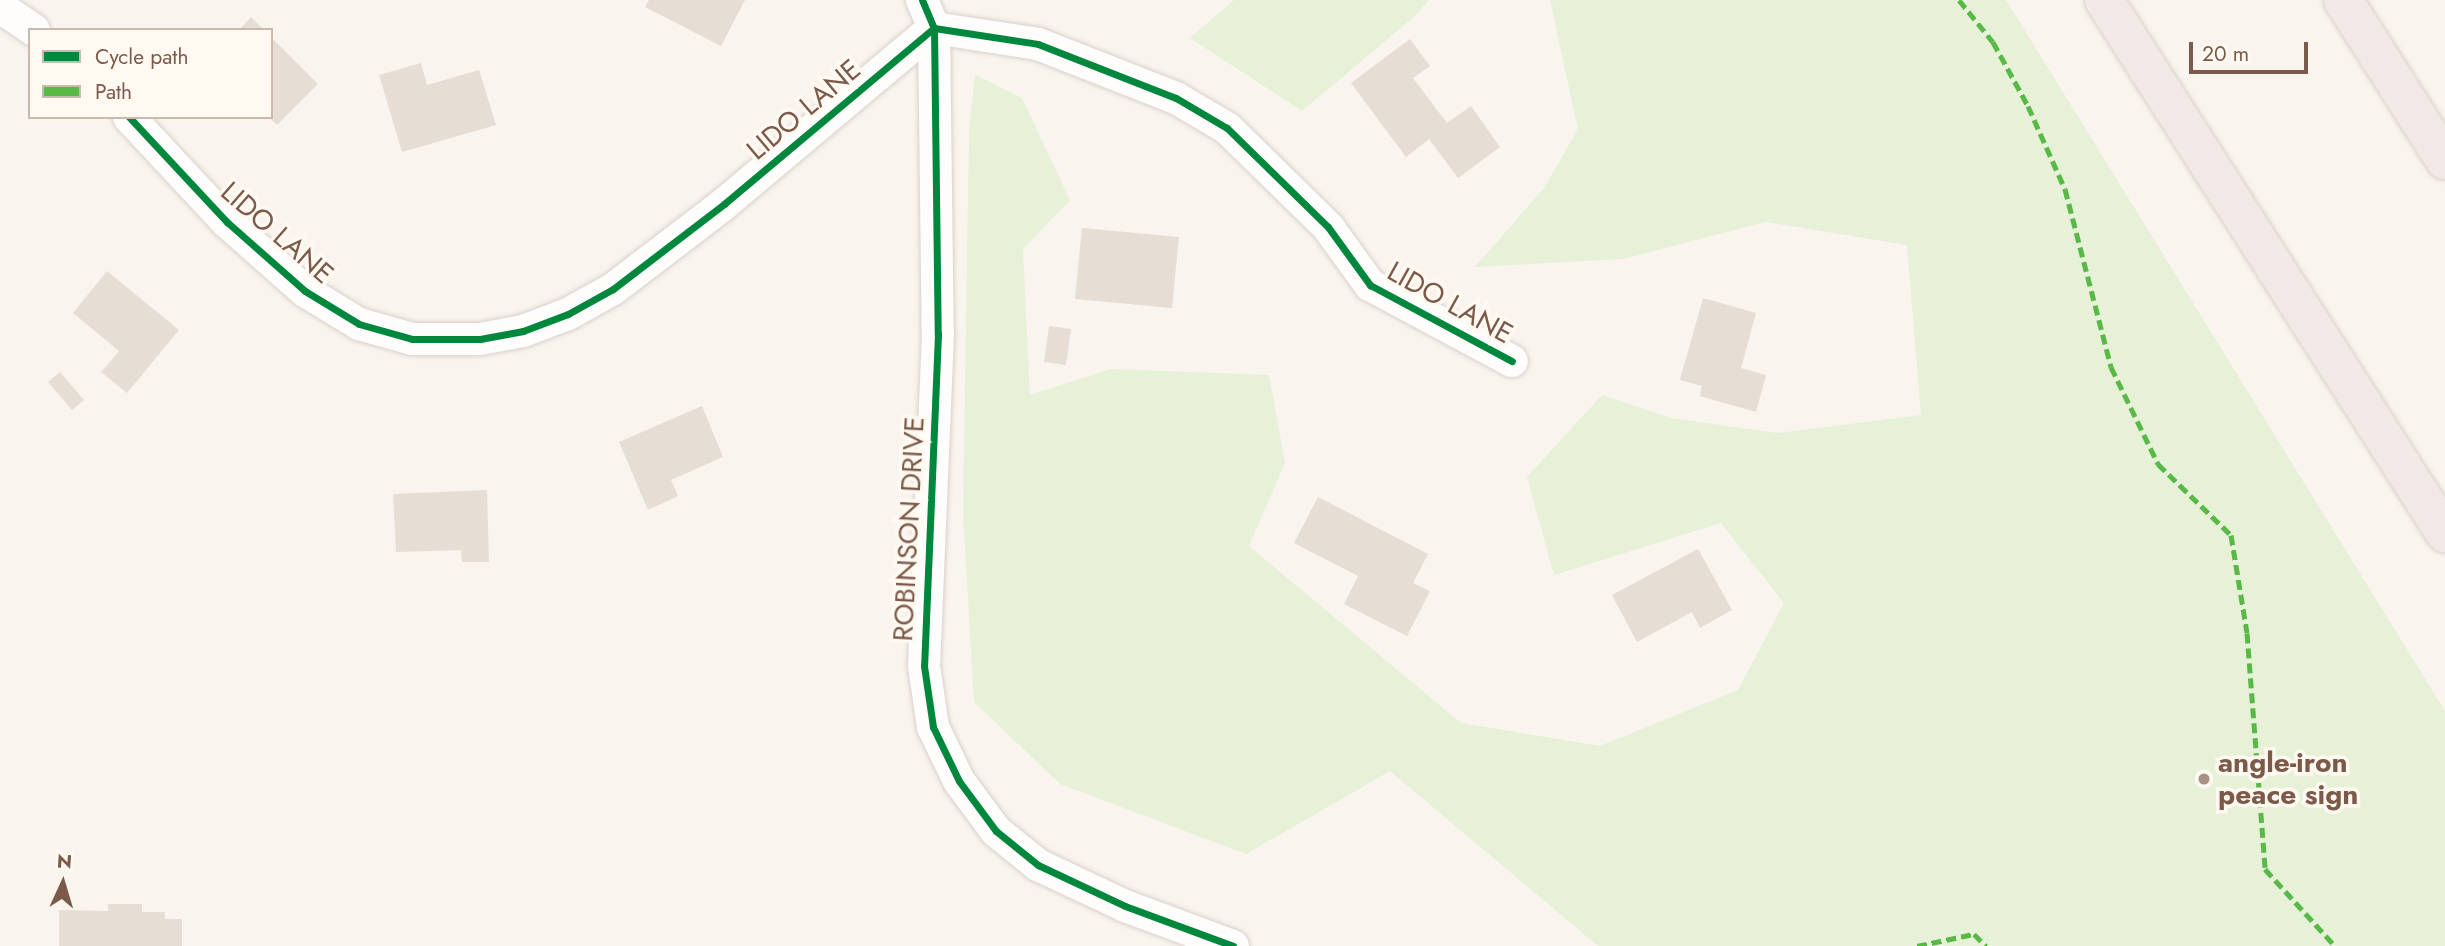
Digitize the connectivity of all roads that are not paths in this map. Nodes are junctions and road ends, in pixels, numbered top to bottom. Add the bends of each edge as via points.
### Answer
1 (2104, 0) edge
2 (2343, 0) edge
3 (0, 6) edge
4 (928, 14) edge
5 (31, 28) edge
6 (131, 119) edge
7 (2445, 160) edge
8 (1512, 361) dead end
9 (2445, 533) edge
10 (1233, 946) edge

1 - 9 highway
2 - 7 highway
3 - 5 street
4 - 6 street, LIDO LANE via 724,204 613,289 568,314 523,331 480,339 412,339 359,324 305,292 227,222
4 - 8 street, LIDO LANE via 1038,44 1176,98 1227,128 1328,227 1370,285
4 - 10 street, ROBINSON DRIVE via 938,334 924,666 933,727 959,781 996,831 1038,865 1125,906

